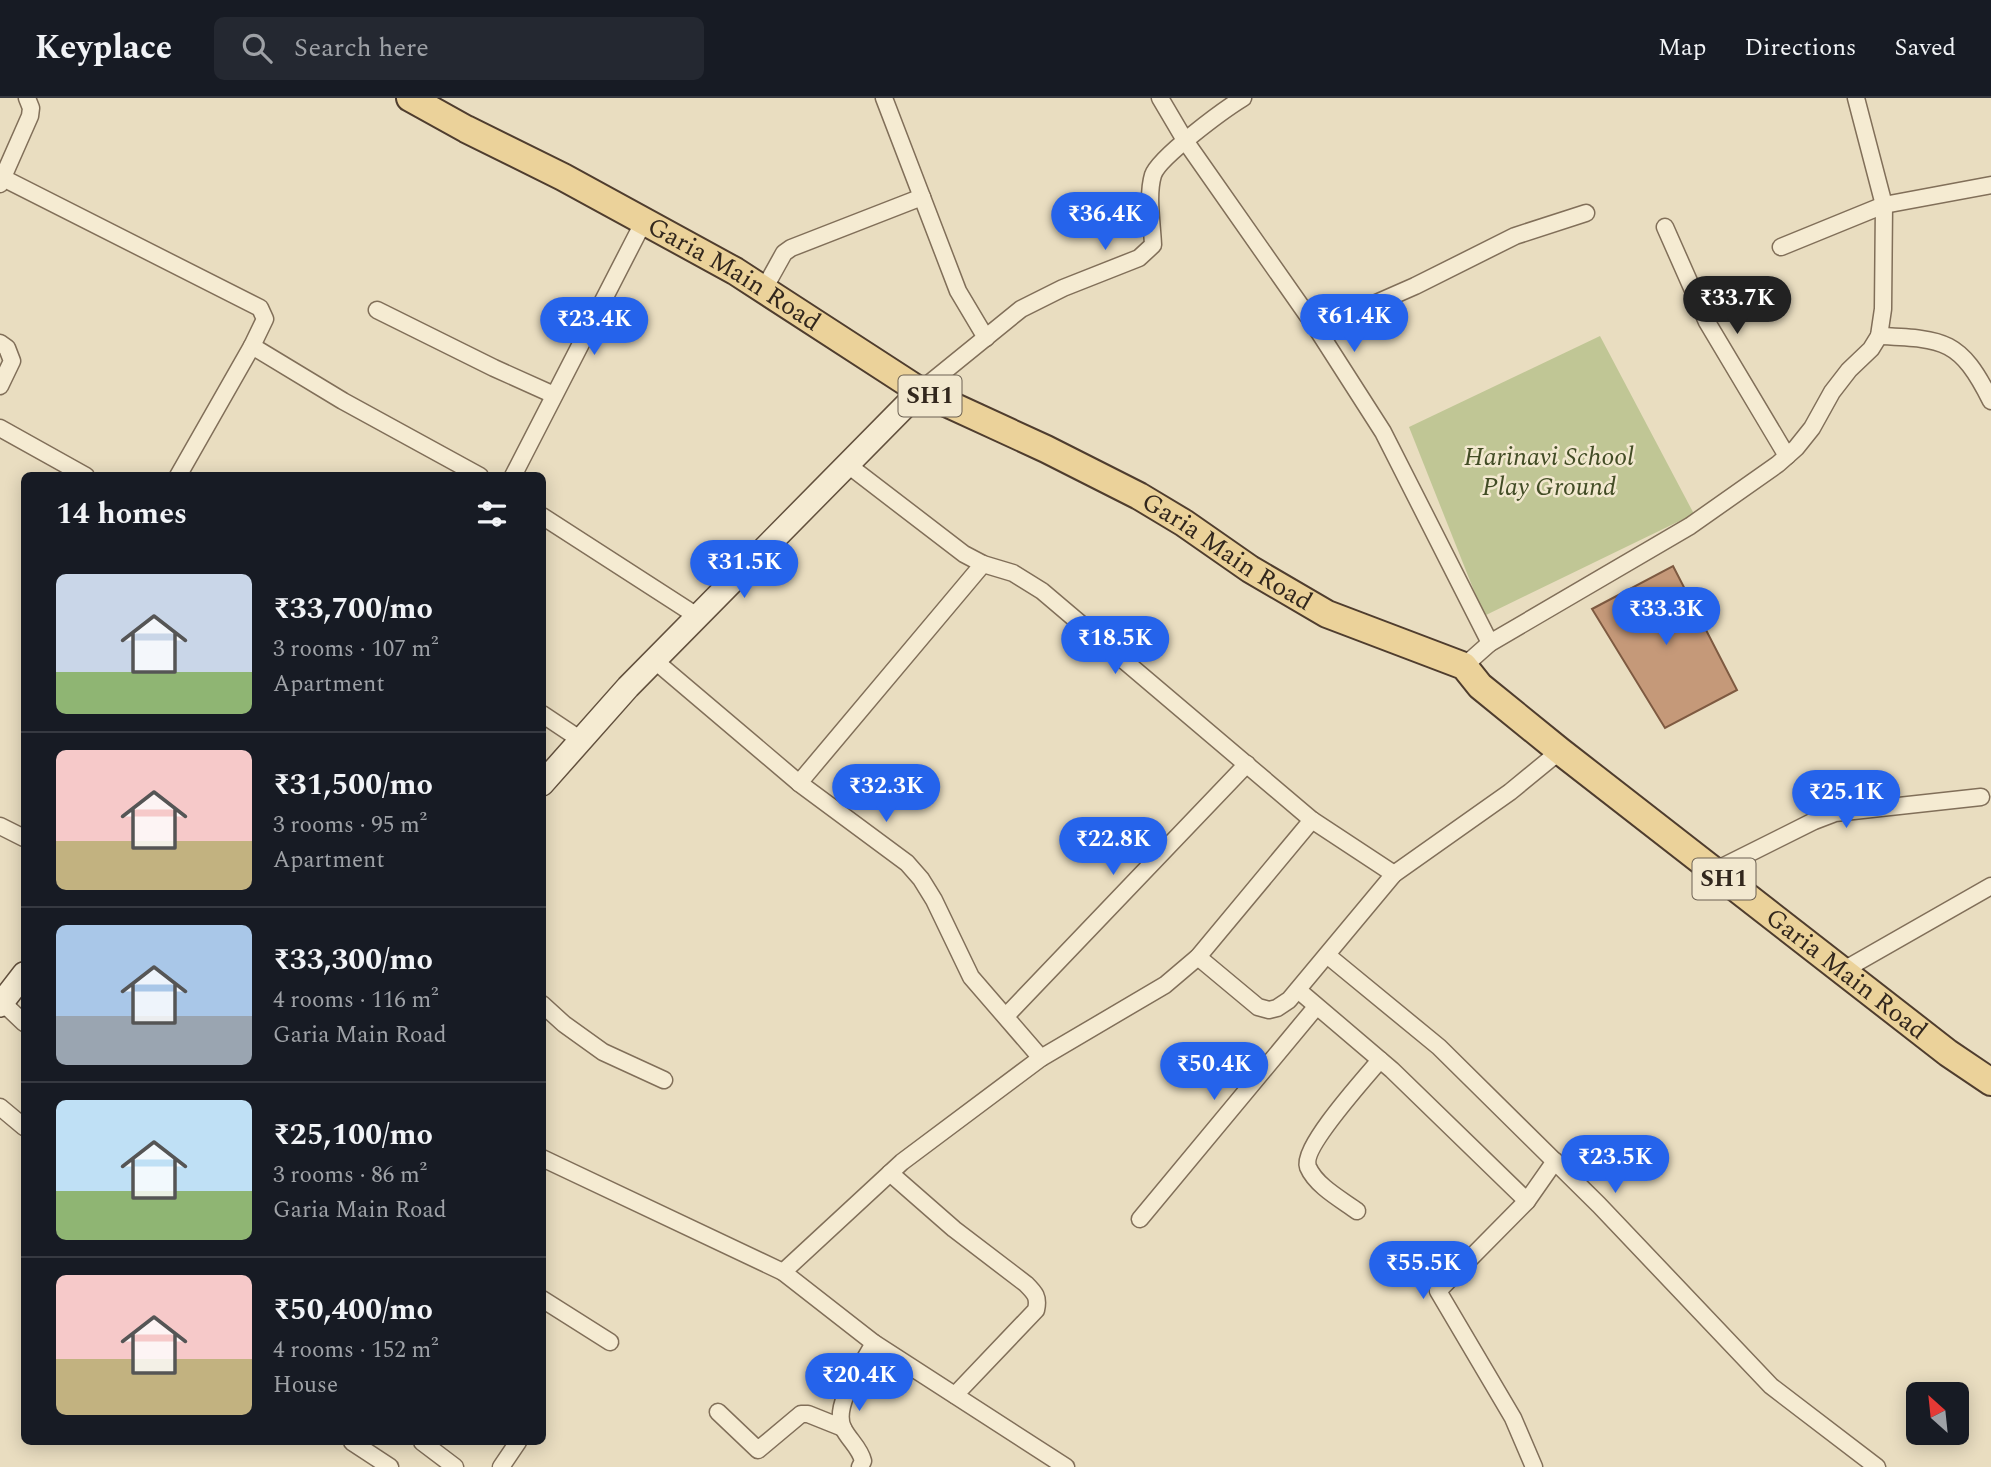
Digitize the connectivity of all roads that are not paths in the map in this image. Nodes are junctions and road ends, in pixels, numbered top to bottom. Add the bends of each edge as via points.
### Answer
1 (27, 98) edge
2 (410, 98) edge
3 (884, 98) edge
4 (1160, 98) edge
5 (1243, 98) edge
6 (1856, 98) edge
7 (1186, 142) junction
8 (1, 181) edge
9 (1991, 185) edge
10 (922, 197) junction
11 (1884, 205) junction
12 (1586, 213) dead end
13 (643, 223) junction
14 (1665, 227) dead end
15 (1781, 247) dead end
16 (764, 289) junction
17 (377, 310) dead end
18 (1317, 329) junction
19 (1879, 336) junction
20 (986, 338) junction
21 (0, 343) edge
22 (252, 346) junction
23 (0, 386) edge
24 (920, 391) junction
25 (554, 395) junction
26 (1991, 401) edge
27 (0, 428) edge
28 (1787, 456) junction
29 (848, 465) junction
30 (79, 472) edge
31 (179, 472) edge
32 (473, 472) edge
33 (515, 472) edge
34 (546, 519) edge
35 (983, 564) junction
36 (697, 616) junction
37 (1490, 643) junction
38 (654, 660) junction
39 (1464, 666) junction
40 (546, 716) edge
41 (581, 740) junction
42 (1560, 751) junction
43 (1247, 764) junction
44 (546, 779) edge
45 (799, 783) junction
46 (1981, 797) dead end
47 (1312, 820) junction
48 (0, 826) edge
49 (21, 836) edge
50 (1714, 871) junction
51 (1394, 874) junction
52 (1991, 887) edge
53 (1327, 955) junction
54 (1198, 957) junction
55 (1842, 971) junction
56 (21, 978) edge
57 (1298, 990) junction
58 (1, 1004) edge
59 (1316, 1007) junction
60 (546, 1008) edge
61 (1006, 1016) junction
62 (21, 1021) edge
63 (1041, 1058) junction
64 (1380, 1060) junction
65 (664, 1080) dead end
66 (1991, 1082) edge
67 (0, 1107) edge
68 (21, 1124) edge
69 (546, 1160) edge
70 (1555, 1161) junction
71 (890, 1173) junction
72 (1527, 1201) junction
73 (1357, 1211) dead end
74 (1140, 1219) dead end
75 (783, 1272) junction
76 (546, 1302) edge
77 (610, 1342) dead end
78 (874, 1343) junction
79 (955, 1395) junction
80 (718, 1412) dead end
81 (843, 1428) junction
82 (357, 1445) edge
83 (426, 1445) edge
84 (516, 1445) edge
85 (390, 1467) edge
86 (455, 1467) edge
87 (501, 1467) edge
88 (860, 1467) edge
89 (1066, 1467) edge
90 (1534, 1467) edge
91 (1877, 1467) edge

1 - 8 street via 30,116
2 - 13 main road, Garia Main Road / SH1
3 - 10 street
4 - 7 street
5 - 7 street
6 - 11 street
7 - 18 street
7 - 20 street via 1154,172 1153,245 1148,252 1044,296
8 - 22 street via 260,308 265,319
9 - 11 street
10 - 16 street via 792,248 784,253
10 - 20 street via 958,291
11 - 15 street
11 - 19 street
12 - 18 street via 1515,236
13 - 16 main road, Garia Main Road / SH1
13 - 25 street
14 - 28 street via 1707,323
16 - 24 main road, Garia Main Road / SH1
17 - 25 street
18 - 37 street via 1383,432
19 - 26 street via 1927,338 1948,344 1981,381
19 - 28 street via 1849,369 1812,428
20 - 24 street
21 - 23 street via 12,361
22 - 31 street
22 - 32 street
24 - 29 main road
24 - 39 main road, Garia Main Road / SH1 via 1139,496 1327,614
25 - 33 street
27 - 30 street
28 - 37 street via 1690,526
29 - 35 street
29 - 36 main road
34 - 36 street
35 - 43 street via 1013,573 1042,591
35 - 45 street
36 - 38 main road
37 - 39 street
38 - 41 main road
38 - 45 street
39 - 42 main road, Garia Main Road / SH1 via 1480,686
40 - 41 street
41 - 44 main road
42 - 50 main road, Garia Main Road / SH1
42 - 51 street
43 - 47 street
43 - 61 street
45 - 61 street via 907,863 934,900 971,977
46 - 50 street via 1835,813
47 - 51 street
47 - 54 street
48 - 49 street
50 - 55 main road, Garia Main Road / SH1
51 - 53 street
52 - 55 street
53 - 57 street
53 - 70 street via 1439,1046
54 - 57 street via 1258,1007 1277,1008
54 - 63 street via 1165,985
55 - 66 main road, Garia Main Road / SH1
56 - 58 main road
57 - 59 street
58 - 62 street
59 - 64 street
59 - 74 street
60 - 65 street via 603,1052
61 - 63 street
63 - 71 street
64 - 72 street
64 - 73 street via 1308,1155 1307,1166 1313,1175
67 - 68 street
69 - 75 street
70 - 72 street
70 - 91 street via 1771,1386
71 - 75 street
71 - 79 street via 1026,1284 1038,1301 1036,1310
72 - 90 street via 1438,1291 1513,1418
75 - 78 street
76 - 77 street
78 - 79 street
78 - 81 street via 842,1404
79 - 89 street
80 - 81 street via 758,1450 801,1414
81 - 88 street via 861,1453
82 - 85 street
83 - 86 street
84 - 87 street

